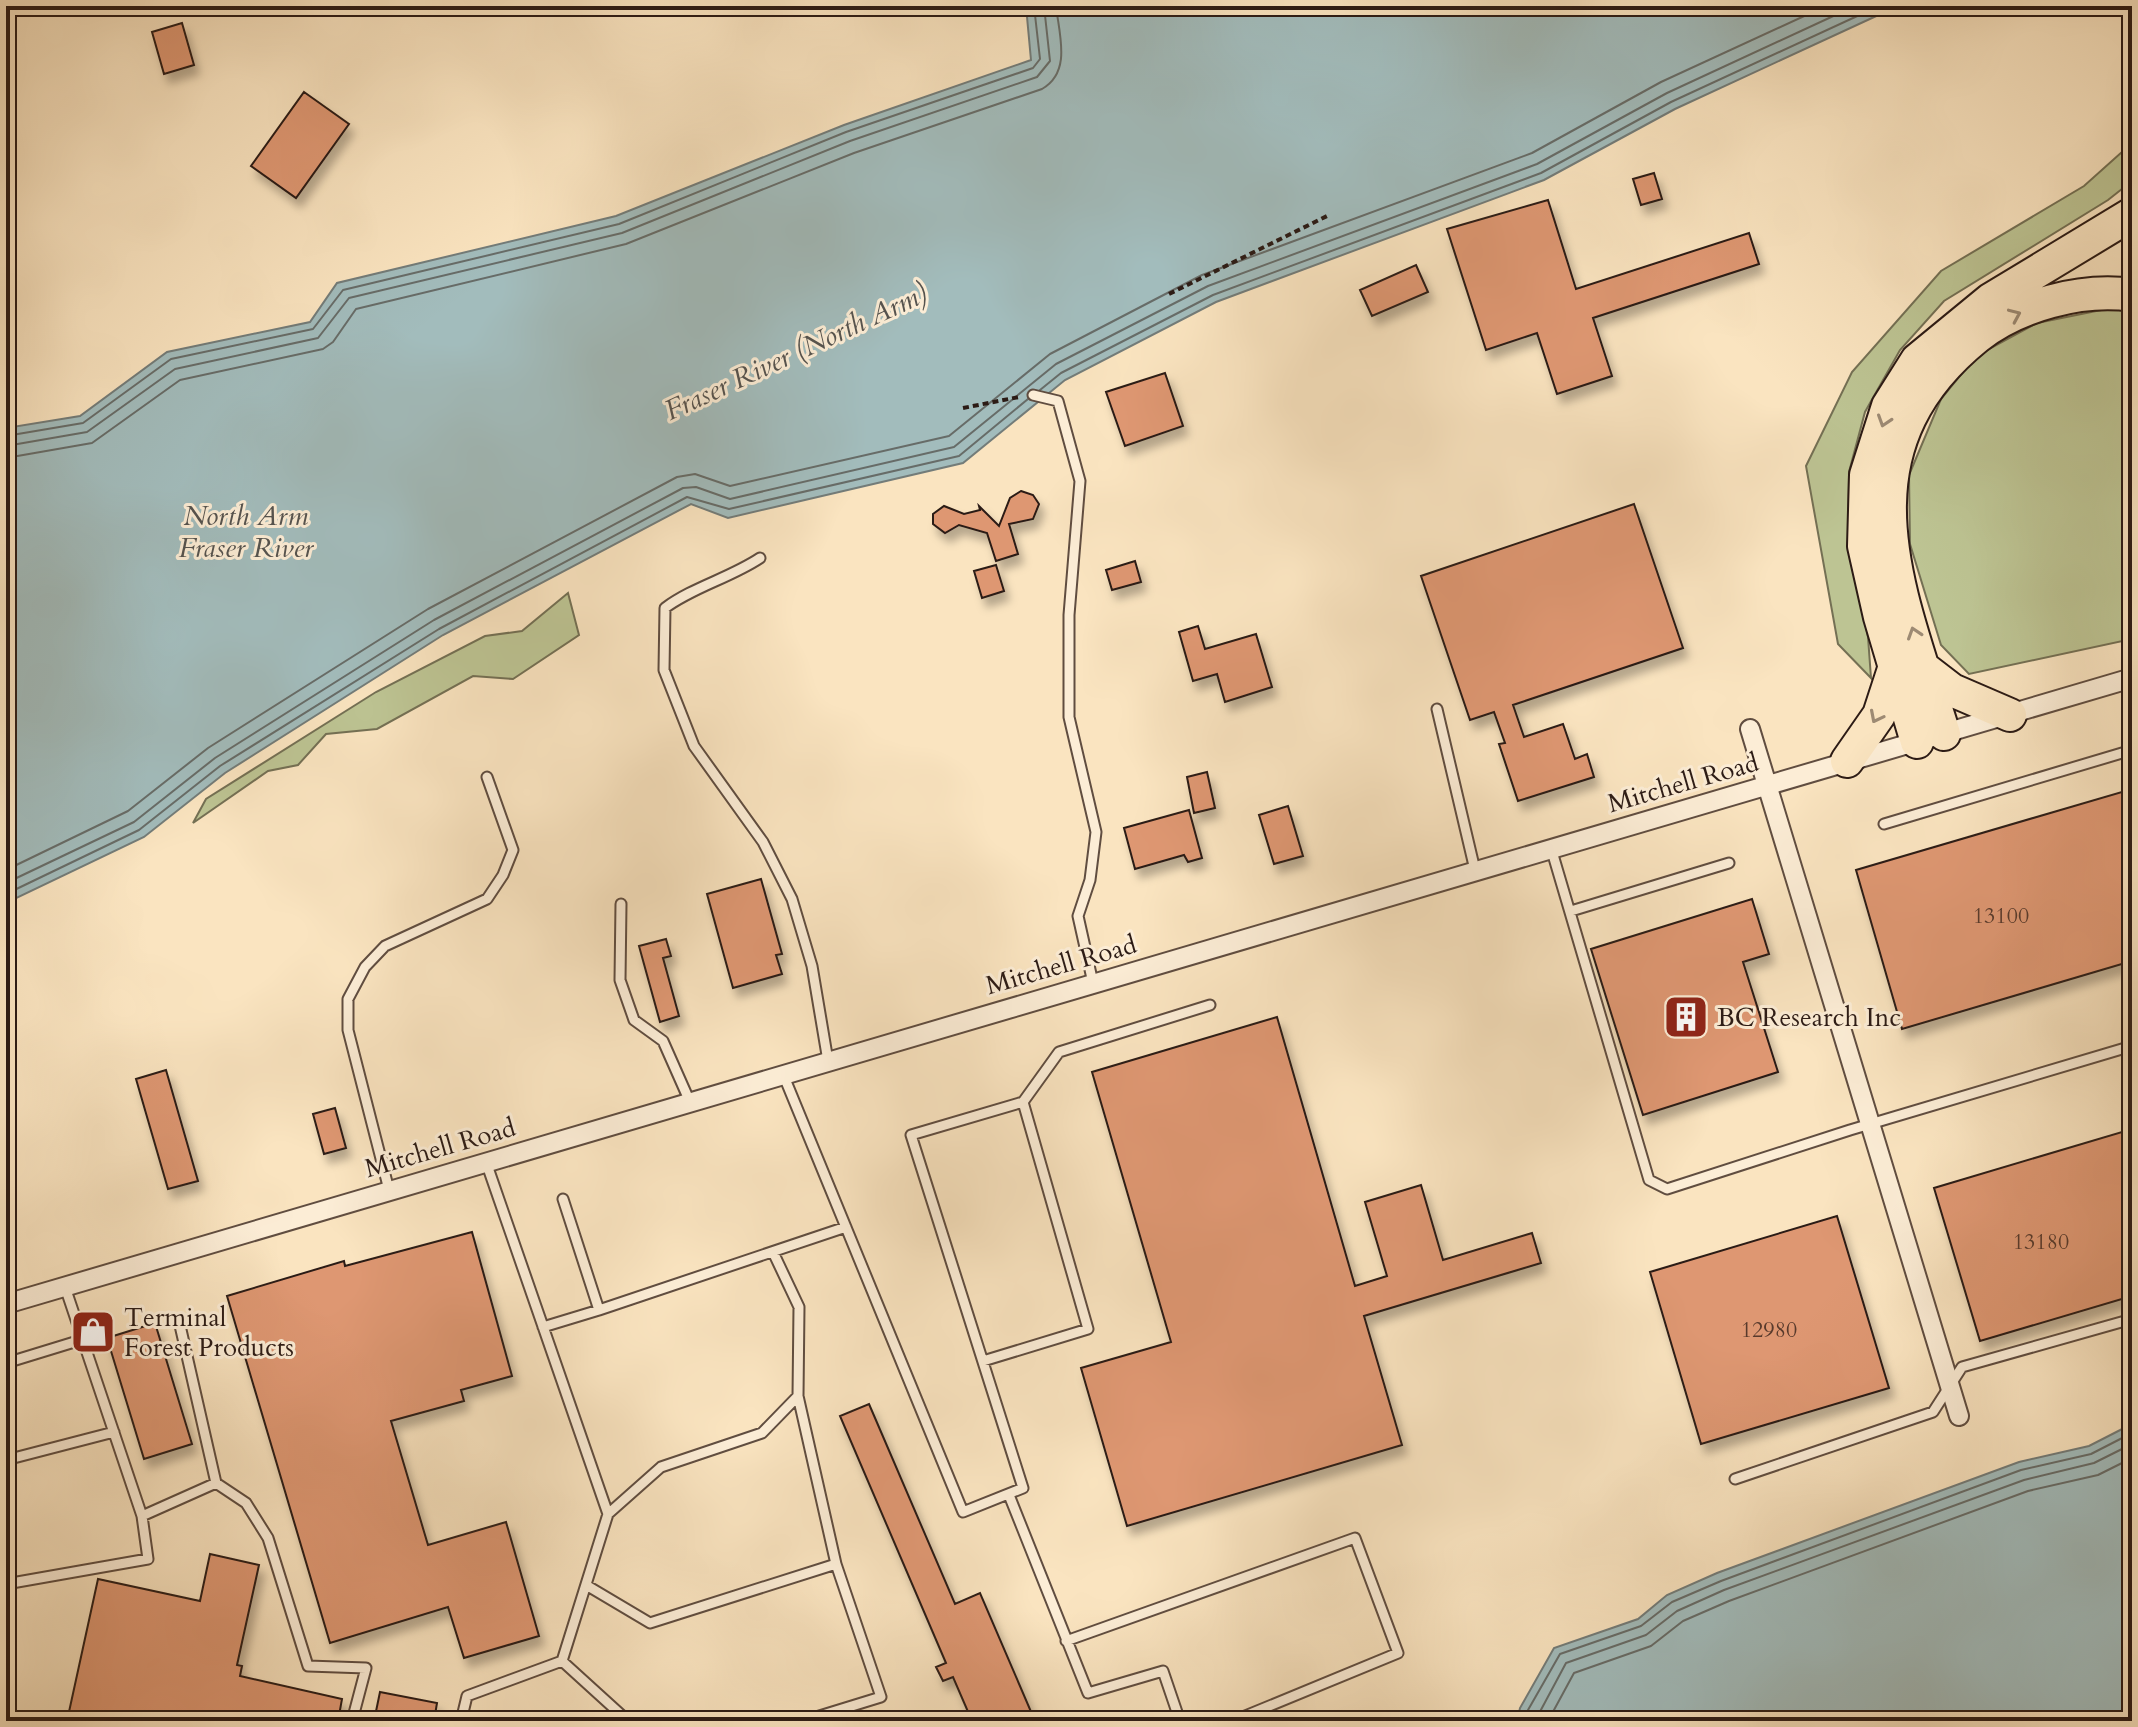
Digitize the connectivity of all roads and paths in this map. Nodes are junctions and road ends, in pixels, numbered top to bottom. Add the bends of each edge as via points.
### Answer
1 (2132, 214) edge
2 (1327, 216) dead end
3 (1169, 294) dead end
4 (2132, 295) edge
5 (1033, 395) joint
6 (963, 408) dead end
7 (760, 558) dead end
8 (1910, 670) junction
9 (2132, 678) edge
10 (1437, 709) dead end
11 (2010, 715) junction
12 (1750, 729) dead end
13 (1930, 738) junction
14 (2132, 750) edge
15 (1847, 761) junction
16 (487, 777) dead end
17 (1767, 787) junction
18 (1884, 824) dead end
19 (1551, 848) junction
20 (1729, 863) dead end
21 (1475, 870) junction
22 (621, 904) dead end
23 (1571, 911) junction
24 (1093, 983) junction
25 (1210, 1005) dead end
26 (2132, 1046) edge
27 (828, 1061) junction
28 (783, 1074) junction
29 (690, 1102) junction
30 (1023, 1102) junction
31 (1870, 1124) junction
32 (486, 1162) junction
33 (389, 1190) junction
34 (563, 1199) dead end
35 (846, 1227) junction
36 (773, 1252) junction
37 (65, 1287) junction
38 (6, 1304) edge
39 (599, 1310) junction
40 (2132, 1319) edge
41 (179, 1321) dead end
42 (543, 1327) junction
43 (81, 1340) junction
44 (983, 1361) junction
45 (6, 1363) edge
46 (1950, 1388) junction
47 (798, 1396) junction
48 (1959, 1416) dead end
49 (114, 1432) junction
50 (6, 1460) edge
51 (1735, 1479) dead end
52 (216, 1483) junction
53 (1009, 1495) junction
54 (608, 1514) junction
55 (142, 1516) junction
56 (836, 1564) junction
57 (6, 1584) edge
58 (586, 1585) junction
59 (1066, 1641) junction
60 (562, 1661) junction
61 (352, 1721) edge
62 (461, 1721) edge
63 (628, 1721) edge
64 (803, 1721) edge
65 (1180, 1721) edge
66 (1233, 1721) edge

1 -> 8 highway via 1990,300 1917,360 1888,406 1866,475 1864,546
2 - 3 path
8 -> 4 highway via 1906,609 1888,512 1894,466 1917,400 1946,362 1990,327 2040,304 2106,292
5 - 6 path
5 - 24 lane via 1058,401 1080,481 1069,615 1069,717 1096,832 1090,880 1078,916
7 - 27 lane via 665,608 664,670 694,746 763,842 792,899 812,966
8 - 11 highway
8 - 13 highway
8 -> 15 highway
9 - 11 street, Mitchell Road
10 - 21 lane
11 - 13 street, Mitchell Road
12 - 17 street
13 - 15 street, Mitchell Road
14 - 18 lane
15 - 17 street, Mitchell Road
16 - 33 lane via 513,850 503,875 487,899 385,946 365,967 348,999 348,1030
17 - 19 street, Mitchell Road
17 - 31 street
19 - 21 street, Mitchell Road
19 - 23 lane
20 - 23 lane
21 - 24 street, Mitchell Road
22 - 29 lane via 620,980 634,1020 663,1041
23 - 31 lane via 1649,1180 1667,1189
24 - 27 street, Mitchell Road
25 - 30 lane via 1059,1052
26 - 31 lane
27 - 28 street, Mitchell Road
28 - 29 street, Mitchell Road
28 - 35 lane
29 - 32 street, Mitchell Road
30 - 44 lane via 1088,1329
30 - 44 lane via 911,1135
31 - 46 street
32 - 33 street, Mitchell Road
32 - 42 lane
33 - 37 street, Mitchell Road
34 - 39 lane
35 - 36 lane
35 - 53 lane via 963,1512
36 - 39 lane
36 - 47 lane via 799,1307
37 - 38 street, Mitchell Road
37 - 43 lane
39 - 42 lane
40 - 46 lane via 1962,1367
41 - 52 lane
42 - 54 lane
43 - 45 lane
43 - 49 lane
44 - 53 lane via 1023,1488
46 - 48 street
46 - 51 lane via 1933,1412 1908,1423
47 - 54 lane via 762,1433 661,1467
47 - 56 lane
49 - 50 lane
49 - 55 lane
52 - 55 lane
52 - 61 lane via 246,1503 268,1538 308,1666 366,1668
53 - 59 lane
54 - 58 lane
55 - 57 lane via 148,1559
56 - 58 lane via 650,1623
56 - 64 lane via 881,1697
58 - 60 lane
59 - 65 lane via 1088,1693 1163,1671
59 - 66 lane via 1355,1538 1398,1653
60 - 62 lane via 467,1696
60 - 63 lane

